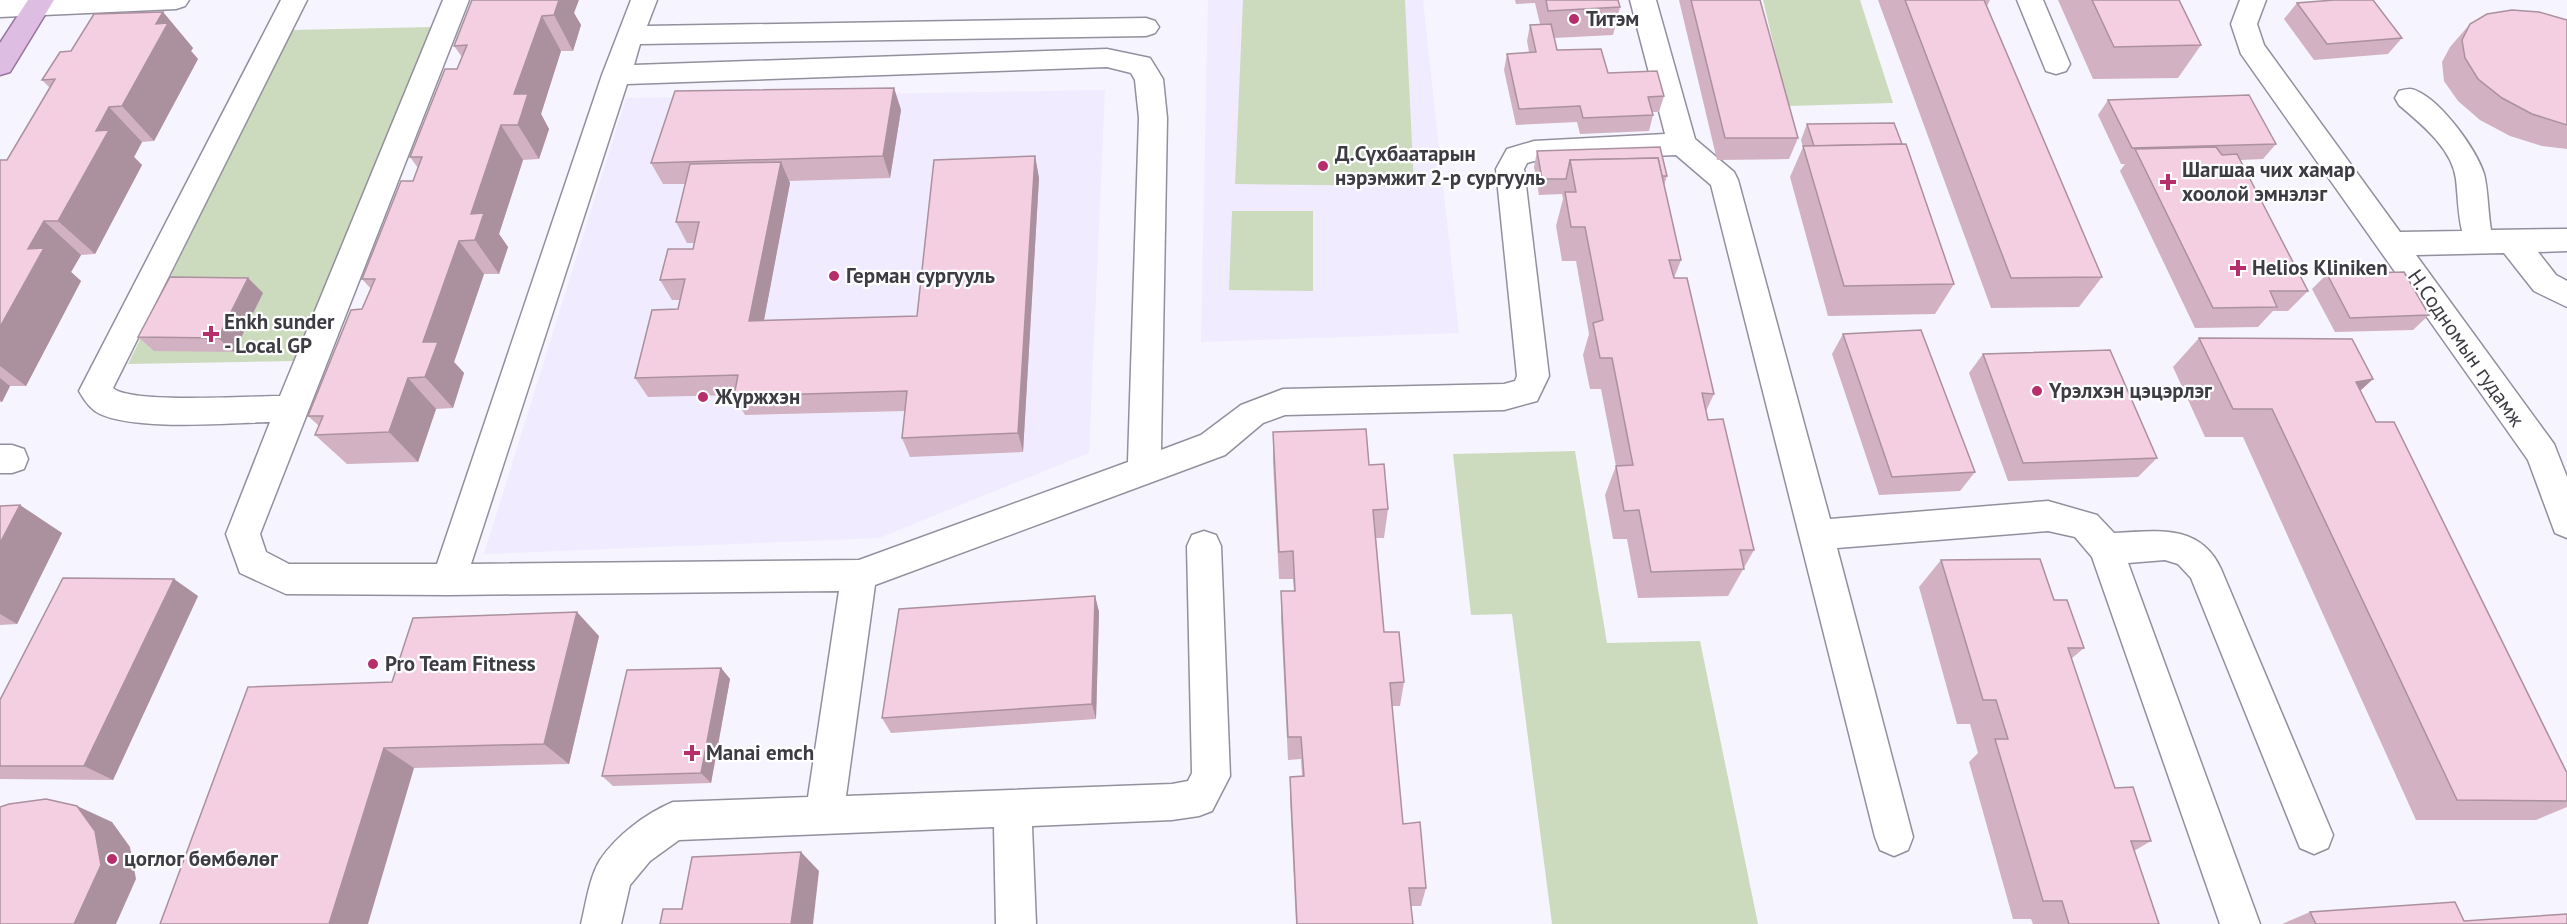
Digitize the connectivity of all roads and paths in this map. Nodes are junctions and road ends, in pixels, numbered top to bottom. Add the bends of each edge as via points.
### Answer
1 (176, 0) edge
2 (294, 0) edge
3 (456, 0) edge
4 (644, 0) edge
5 (1642, 0) edge
6 (2030, 0) edge
7 (2253, 0) edge
8 (38, 4) edge
9 (0, 8) edge
10 (1146, 27) dead end
11 (630, 35) junction
12 (2056, 64) dead end
13 (0, 65) edge
14 (616, 75) junction
15 (2409, 98) dead end
16 (1682, 144) junction
17 (2567, 240) edge
18 (2512, 241) junction
19 (2479, 242) junction
20 (2392, 244) junction
21 (2567, 295) edge
22 (291, 409) junction
23 (2554, 453) edge
24 (1144, 471) junction
25 (2567, 523) edge
26 (1817, 535) junction
27 (1204, 546) dead end
28 (2106, 549) junction
29 (860, 575) junction
30 (449, 580) junction
31 (1012, 808) junction
32 (824, 813) junction
33 (2314, 835) dead end
34 (1894, 837) dead end
35 (602, 924) edge
36 (1016, 924) edge
37 (2240, 924) edge

1 - 8 street
2 - 22 street via 95,391 109,404 144,411
3 - 22 street
4 - 11 street
5 - 16 street
6 - 12 street
7 - 20 street, Н.Содномын гудамж via 2244,24 2251,47
8 - 9 street
8 - 13 main road
10 - 11 street
11 - 14 street
14 - 24 street via 1107,58 1140,65 1149,79 1153,118
14 - 30 street
15 - 19 street via 2451,137 2463,160 2470,175
16 - 24 street via 1534,151 1517,156 1510,170 1533,376 1526,392 1504,397 1284,402 1252,414 1213,445
16 - 26 street via 1724,180
17 - 18 street
18 - 19 street
18 - 21 street via 2545,283
19 - 20 street
20 - 23 street, Н.Содномын гудамж
22 - 30 street via 243,534 252,562 286,579
23 - 25 street, Н.Содномын гудамж
24 - 29 street
26 - 28 street via 2048,516 2085,525
26 - 34 street
27 - 31 street via 1211,776 1199,798
28 - 33 street via 2165,545 2189,552 2204,569
28 - 37 street
29 - 30 street
29 - 32 street
31 - 32 street
31 - 36 street
32 - 35 street via 672,821 636,848 613,875

